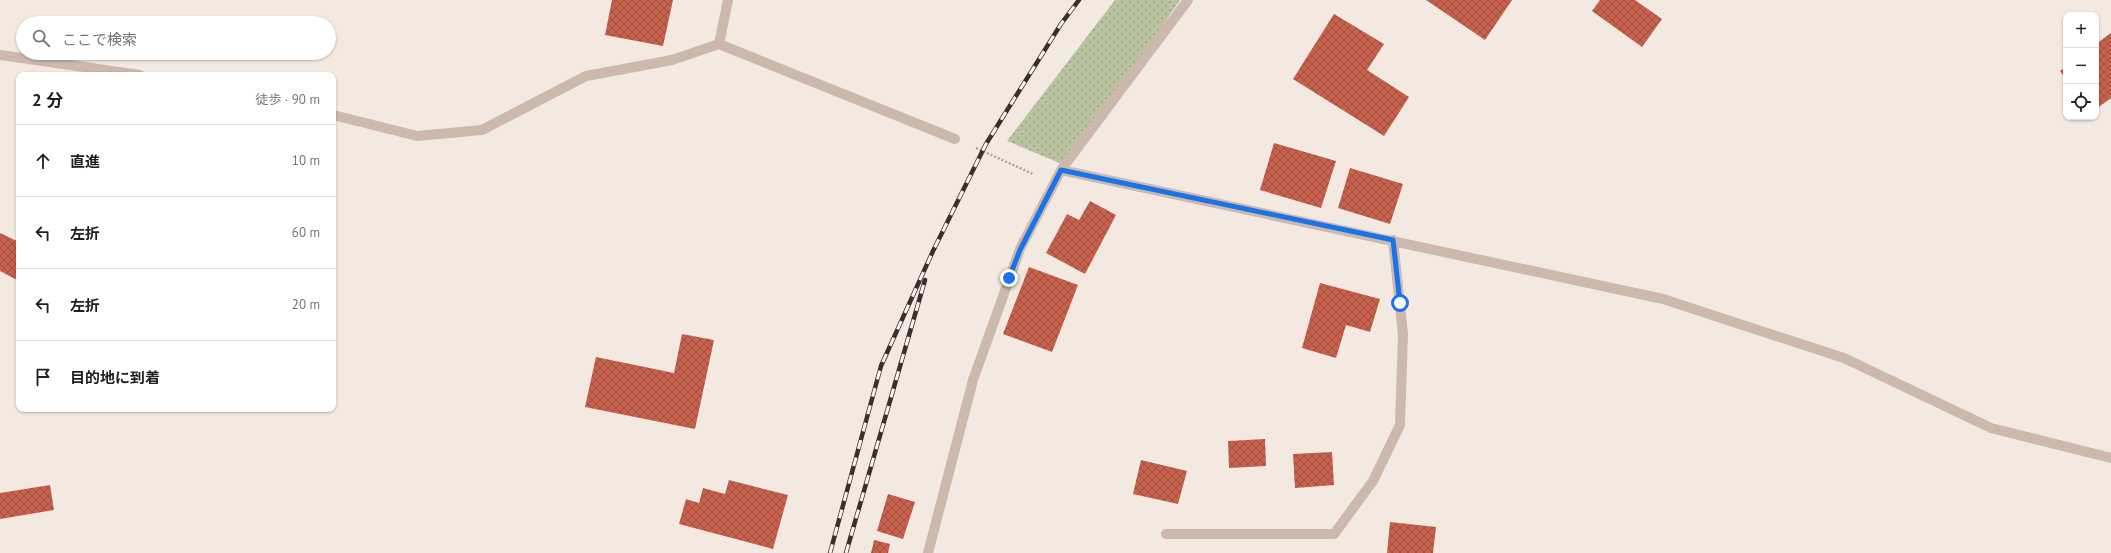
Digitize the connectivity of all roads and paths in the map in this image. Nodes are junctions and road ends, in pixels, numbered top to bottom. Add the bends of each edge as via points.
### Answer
1 (728, 0) edge
2 (1188, 0) edge
3 (719, 44) junction
4 (0, 55) edge
5 (16, 57) edge
6 (35, 60) edge
7 (119, 72) edge
8 (336, 116) edge
9 (955, 139) joint
10 (1061, 170) junction
11 (1054, 184) junction
12 (1393, 240) junction
13 (2111, 458) edge
14 (1166, 534) dead end
15 (928, 553) edge

1 - 3 street
2 - 10 street
3 - 8 street via 672,60 586,76 482,130 417,136
3 - 9 street
4 - 5 street
6 - 7 street
9 - 11 path
10 - 11 street
10 - 12 street
11 - 15 street via 1020,250 973,380
12 - 13 street via 1663,300 1844,358 1991,428
12 - 14 street via 1403,334 1400,425 1373,481 1334,534

